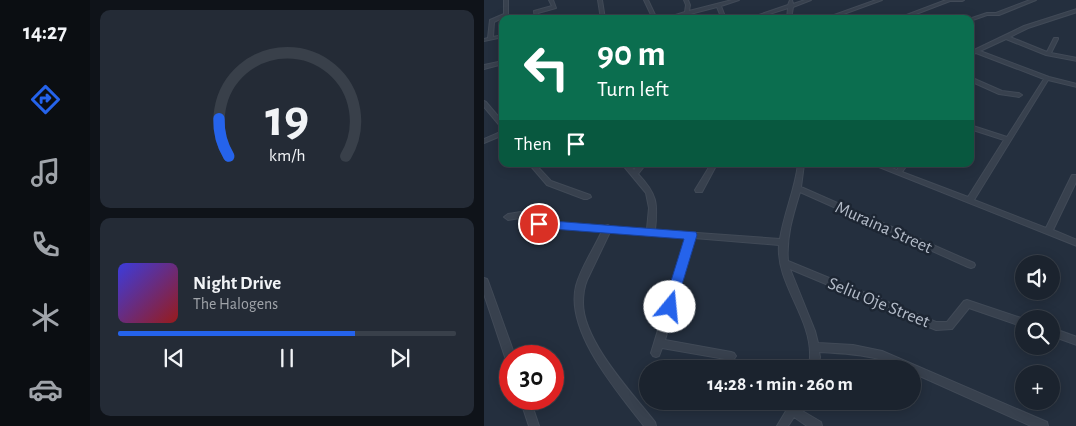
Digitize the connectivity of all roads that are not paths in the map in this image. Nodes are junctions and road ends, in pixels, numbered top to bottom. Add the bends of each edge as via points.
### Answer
1 (506, 0) edge
2 (551, 0) edge
3 (600, 0) edge
4 (646, 0) edge
5 (686, 0) edge
6 (737, 0) edge
7 (810, 0) edge
8 (880, 0) edge
9 (950, 0) edge
10 (962, 0) edge
11 (1034, 0) edge
12 (791, 3) edge
13 (719, 6) junction
14 (1076, 10) edge
15 (687, 13) junction
16 (506, 15) edge
17 (536, 15) edge
18 (603, 15) edge
19 (654, 15) edge
20 (680, 15) edge
21 (722, 15) edge
22 (760, 15) edge
23 (839, 15) edge
24 (909, 15) edge
25 (499, 18) edge
26 (974, 19) edge
27 (1006, 37) junction
28 (1056, 39) dead end
29 (487, 40) edge
30 (974, 52) edge
31 (974, 52) edge
32 (1048, 54) junction
33 (1076, 60) edge
34 (499, 63) edge
35 (484, 67) edge
36 (1047, 78) junction
37 (974, 81) edge
38 (1076, 86) edge
39 (1020, 95) dead end
40 (484, 105) edge
41 (499, 122) edge
42 (974, 127) edge
43 (499, 135) edge
44 (1007, 139) junction
45 (484, 141) edge
46 (535, 167) edge
47 (628, 167) edge
48 (640, 167) edge
49 (712, 167) edge
50 (802, 167) edge
51 (883, 167) edge
52 (903, 167) edge
53 (898, 173) junction
54 (634, 174) junction
55 (1075, 175) edge
56 (798, 188) junction
57 (699, 190) dead end
58 (586, 196) dead end
59 (969, 201) junction
60 (508, 217) dead end
61 (608, 228) junction
62 (651, 231) junction
63 (1048, 232) junction
64 (692, 235) junction
65 (783, 242) junction
66 (1076, 243) edge
67 (784, 263) junction
68 (971, 265) dead end
69 (484, 282) edge
70 (1015, 320) edge
71 (1060, 335) edge
72 (1076, 341) edge
73 (506, 345) edge
74 (816, 347) junction
75 (731, 356) dead end
76 (814, 360) edge
77 (529, 410) edge
78 (792, 410) edge
79 (799, 410) edge
80 (534, 426) edge
81 (651, 426) edge
82 (782, 426) edge
83 (817, 426) edge
84 (1043, 426) edge

1 - 16 street
2 - 17 street via 554,7 536,12
3 - 18 street
4 - 19 street
5 - 15 street
6 - 13 street
7 - 12 street
8 - 23 street
9 - 10 street
9 - 24 street
11 - 26 street
12 - 22 street
13 - 15 street
13 - 21 street
14 - 27 street
15 - 20 street
25 - 29 street via 492,21
27 - 30 street
27 - 32 street
28 - 32 street
31 - 36 street
32 - 33 street
34 - 35 street
36 - 38 street
36 - 44 street
37 - 39 street via 1001,93
40 - 41 street
42 - 44 street
43 - 45 street
44 - 59 street
46 - 58 street via 549,184
47 - 54 street
48 - 54 street
49 - 57 street
50 - 56 street
51 - 53 street
52 - 53 street
53 - 59 street
54 - 62 street via 652,197
55 - 63 street
56 - 65 street
56 - 68 street, Muraina Street
59 - 63 street
60 - 61 street via 521,215 533,223
61 - 62 street
61 - 81 street via 580,287 577,305 588,341
62 - 64 street
63 - 66 street
64 - 65 street
64 - 75 street via 657,348
65 - 67 street
67 - 70 street, Seliu Oje Street via 936,326 949,326 967,304
67 - 74 street
69 - 73 street
71 - 72 street
74 - 76 street
74 - 84 street via 882,355
77 - 80 street
78 - 82 street
79 - 83 street

